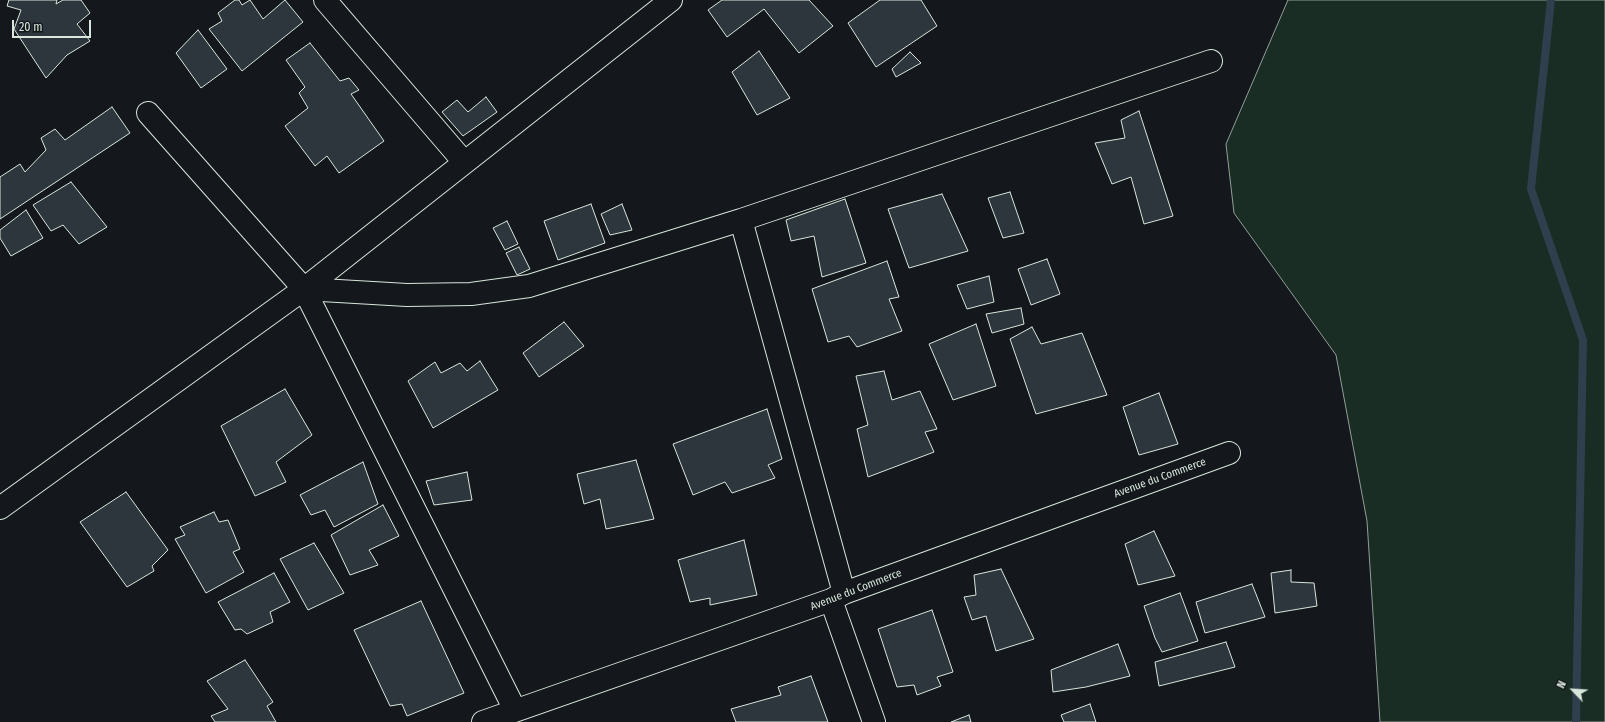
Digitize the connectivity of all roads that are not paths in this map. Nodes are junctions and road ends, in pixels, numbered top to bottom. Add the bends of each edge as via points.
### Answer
1 (325, 0) edge
2 (671, 0) edge
3 (1211, 61) dead end
4 (148, 113) dead end
5 (464, 162) junction
6 (741, 220) junction
7 (304, 289) junction
8 (1228, 453) dead end
9 (0, 508) edge
10 (837, 597) junction
11 (515, 710) junction
12 (483, 722) edge
13 (874, 722) edge

1 - 5 street
2 - 5 street
3 - 6 street
4 - 7 street
5 - 7 street
6 - 7 street via 529,286 496,292 407,295
6 - 10 street
7 - 9 street
7 - 11 street
8 - 10 street, Avenue du Commerce
10 - 11 street, Avenue du Commerce
10 - 13 street
11 - 12 street, Avenue du Commerce

